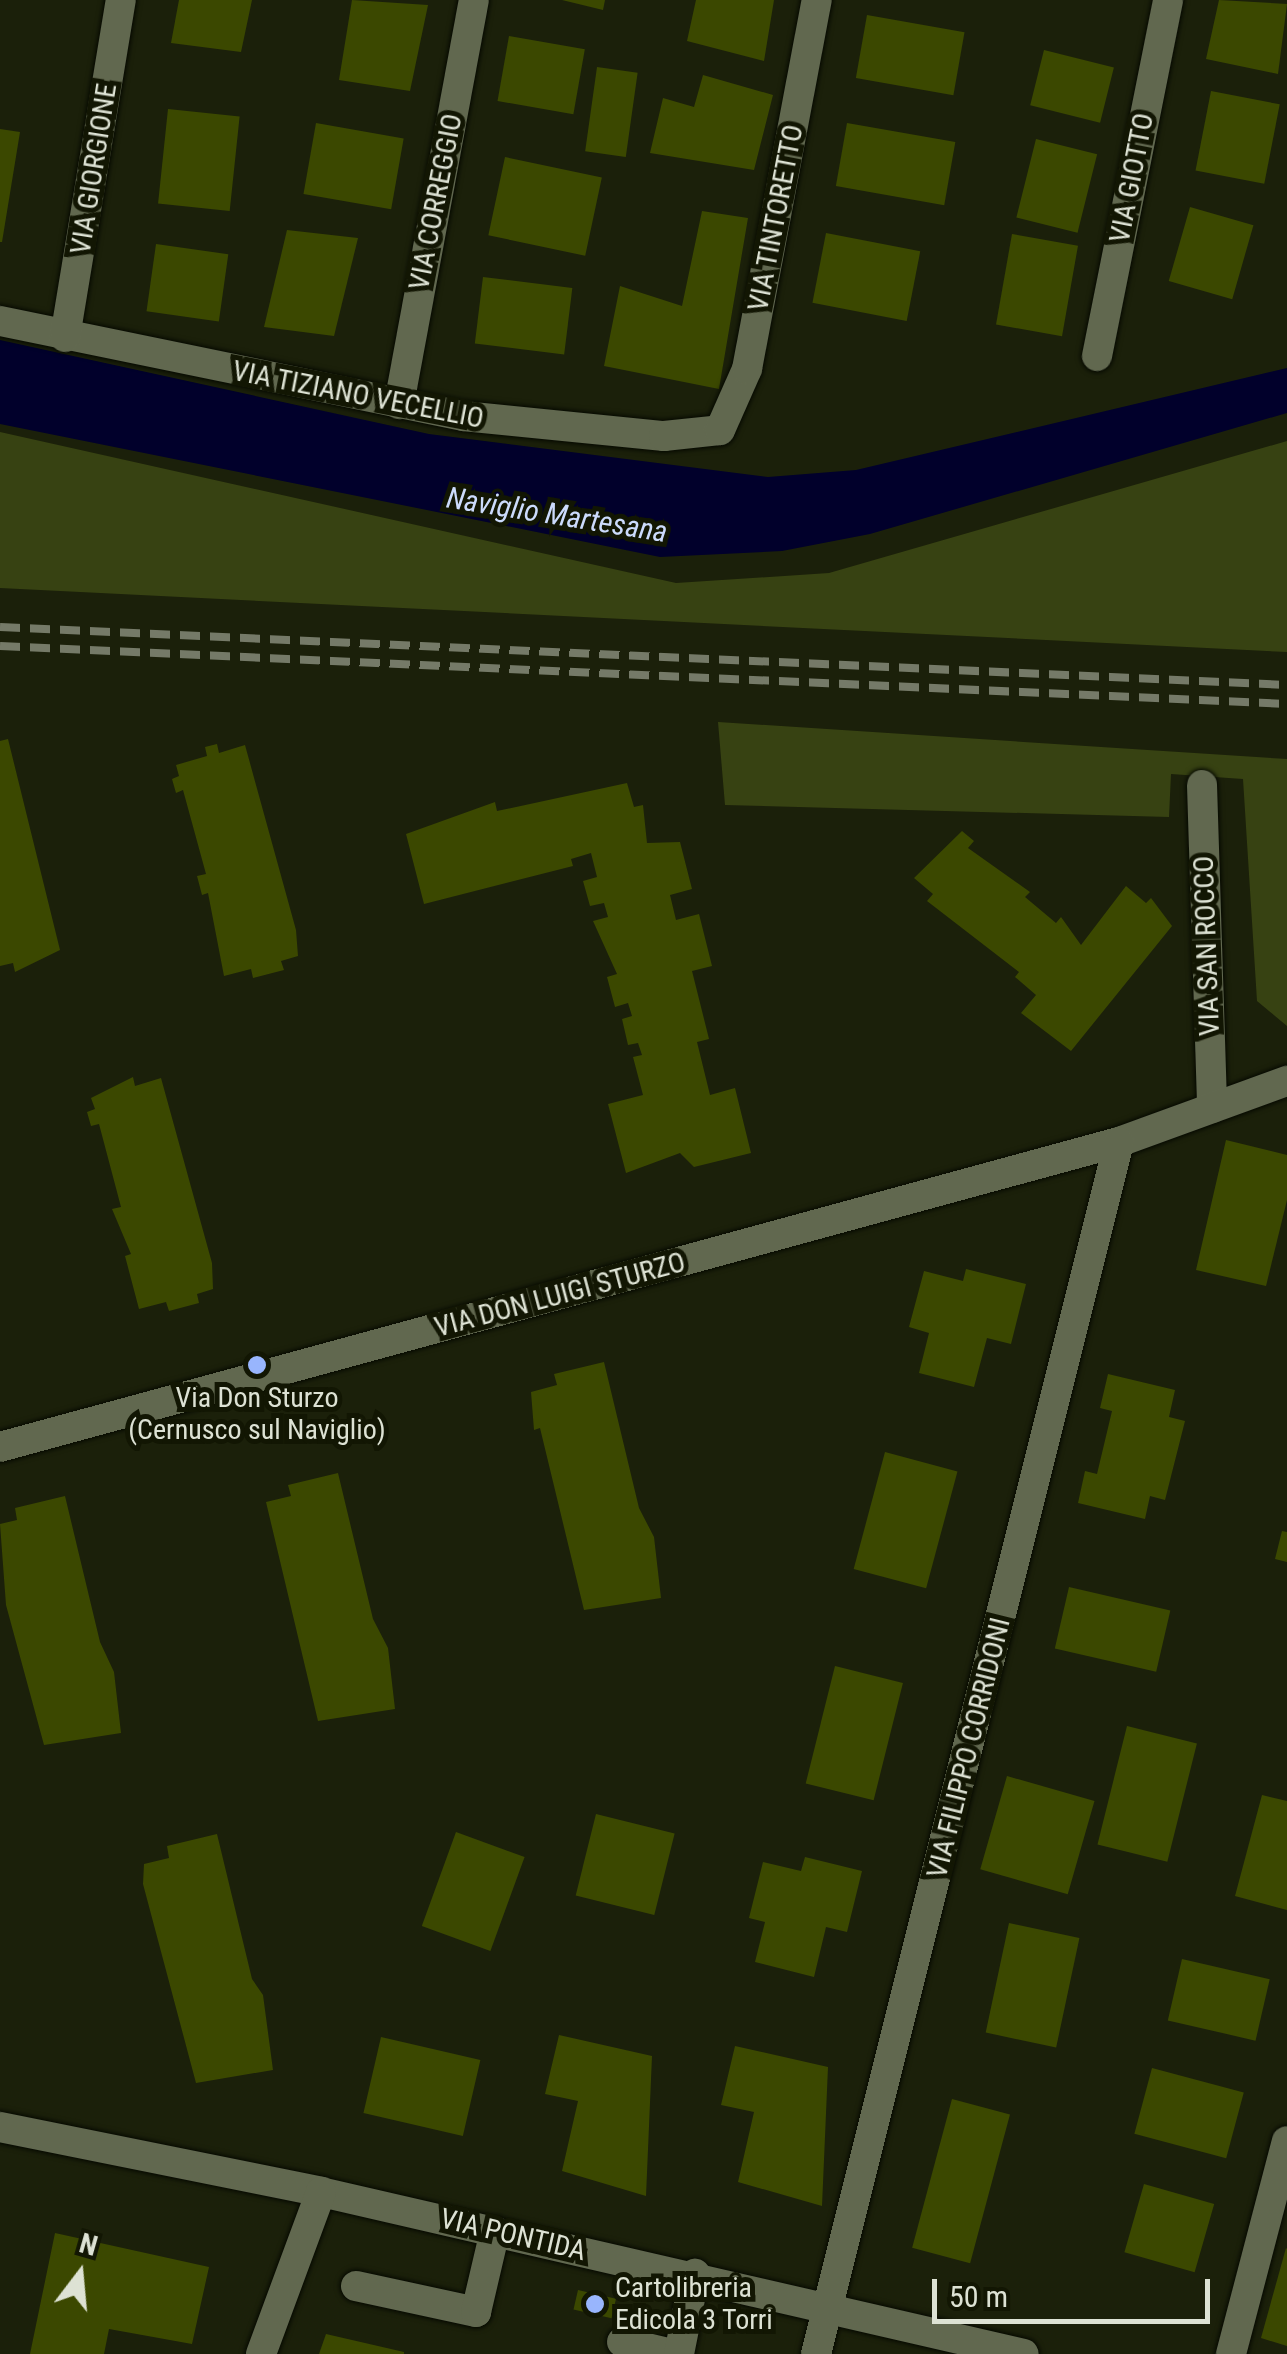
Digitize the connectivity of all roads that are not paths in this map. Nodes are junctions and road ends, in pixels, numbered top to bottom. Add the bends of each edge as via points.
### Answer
1 (121, 0) edge
2 (474, 0) edge
3 (818, 0) edge
4 (1168, 0) edge
5 (0, 321) edge
6 (65, 337) junction
7 (1097, 356) dead end
8 (399, 404) junction
9 (720, 430) joint
10 (1202, 785) dead end
11 (1286, 1081) edge
12 (1212, 1108) junction
13 (1119, 1142) junction
14 (0, 1447) edge
15 (0, 2128) edge
16 (1287, 2141) edge
17 (321, 2192) junction
18 (1278, 2212) edge
19 (495, 2230) junction
20 (695, 2274) junction
21 (356, 2286) dead end
22 (830, 2305) junction
23 (622, 2342) dead end
24 (261, 2354) edge
25 (676, 2354) edge
26 (816, 2354) edge
27 (1024, 2354) edge
28 (1231, 2354) edge

1 - 6 street, VIA GIORGIONE
2 - 8 street, VIA CORREGGIO
3 - 9 street, VIA TINTORETTO via 744,379
4 - 7 street, VIA GIOTTO
5 - 6 street, VIA TIZIANO VECELLIO
6 - 8 street, VIA TIZIANO VECELLIO
8 - 9 street, VIA TIZIANO VECELLIO via 664,436
10 - 12 street, VIA SAN ROCCO
11 - 12 street
12 - 13 street
13 - 14 street, VIA DON LUIGI STURZO
13 - 22 street, VIA FILIPPO CORRIDONI
15 - 17 street, VIA PONTIDA
16 - 18 street
17 - 19 street, VIA PONTIDA
17 - 24 street
18 - 28 street
19 - 20 street, VIA PONTIDA
19 - 21 street via 476,2312
20 - 22 street, VIA PONTIDA
20 - 25 street
22 - 26 street, VIA FILIPPO CORRIDONI
22 - 27 street, VIA PONTIDA
23 - 25 street

